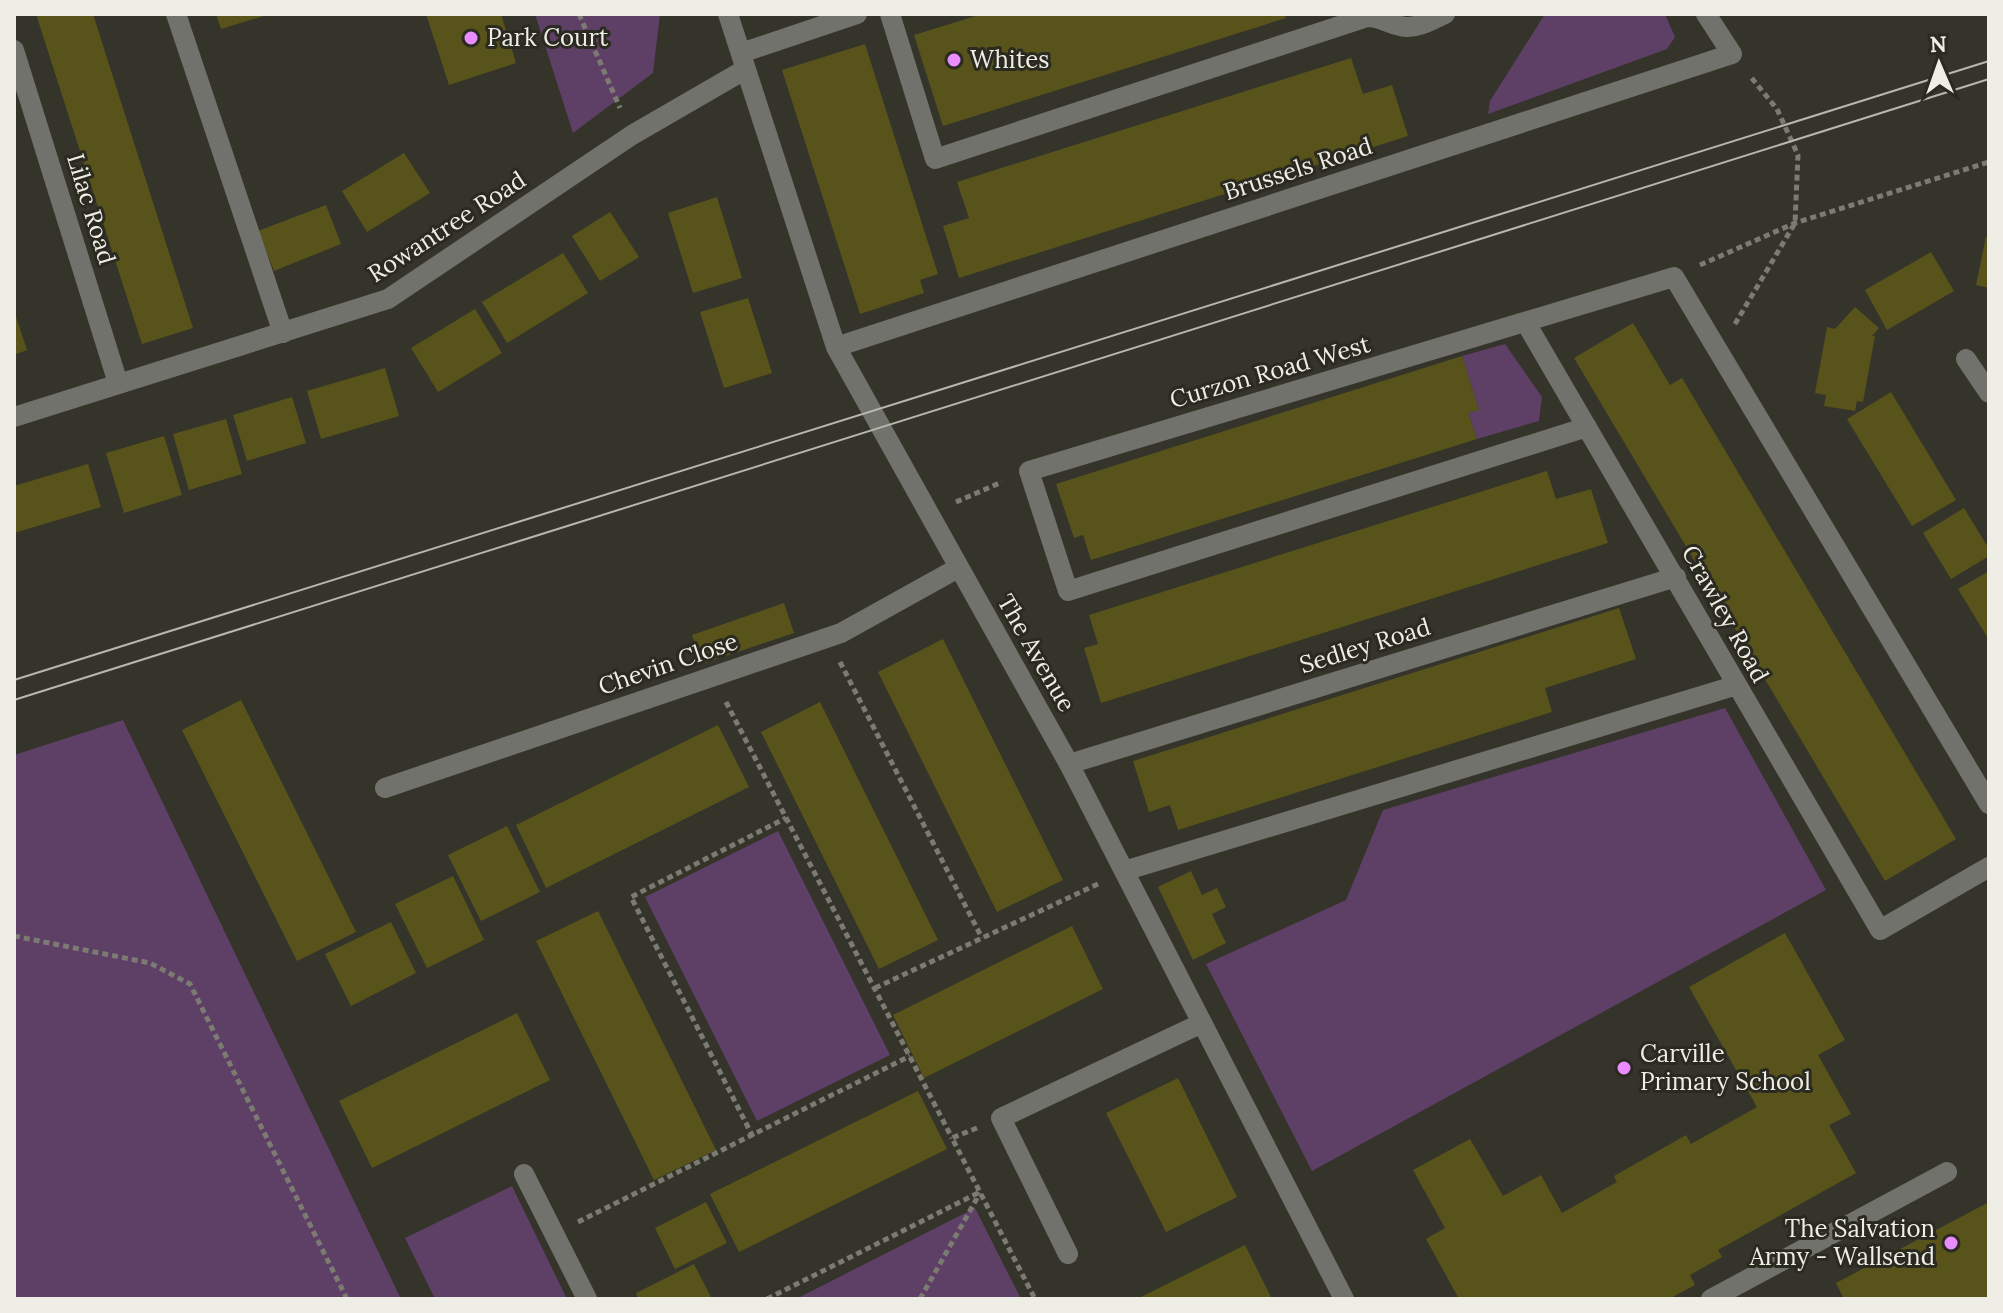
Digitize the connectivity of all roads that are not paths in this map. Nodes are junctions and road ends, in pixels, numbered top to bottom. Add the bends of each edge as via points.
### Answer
1 (176, 14) edge
2 (728, 14) edge
3 (857, 14) edge
4 (890, 14) edge
5 (1445, 14) edge
6 (1706, 14) edge
7 (14, 50) edge
8 (743, 61) junction
9 (1526, 323) junction
10 (283, 333) junction
11 (836, 347) junction
12 (1966, 359) dead end
13 (118, 383) junction
14 (1989, 393) edge
15 (14, 417) edge
16 (1587, 427) junction
17 (958, 568) junction
18 (1676, 577) junction
19 (1734, 686) junction
20 (1069, 764) junction
21 (385, 788) dead end
22 (1989, 804) edge
23 (1989, 867) edge
24 (1124, 871) junction
25 (1202, 1023) junction
26 (1947, 1172) dead end
27 (524, 1174) dead end
28 (1068, 1254) dead end
29 (587, 1299) edge
30 (1344, 1299) edge
31 (1711, 1299) edge

1 - 10 street
2 - 8 street, The Avenue
3 - 8 street, Rowantree Road
4 - 5 street via 935,159 1367,17 1404,28
6 - 11 street, Brussels Road via 1732,54
7 - 13 street, Lilac Road
8 - 10 street, Rowantree Road via 413,285 359,311
8 - 11 street, The Avenue
9 - 16 street, Crawley Road
9 - 16 street, Curzon Road West via 1029,471 1068,591
9 - 22 street, Curzon Road West via 1674,277
10 - 13 street, Rowantree Road
11 - 17 street, The Avenue
12 - 14 street
13 - 15 street, Rowantree Road
16 - 18 street, Crawley Road
17 - 20 street, The Avenue
17 - 21 street, Chevin Close via 827,637
18 - 19 street, Crawley Road
18 - 20 street, Sedley Road
19 - 23 street, Crawley Road via 1880,930
19 - 24 street
20 - 24 street, The Avenue
24 - 25 street, The Avenue
25 - 28 street via 1001,1118
25 - 30 street, The Avenue
26 - 31 street
27 - 29 street

